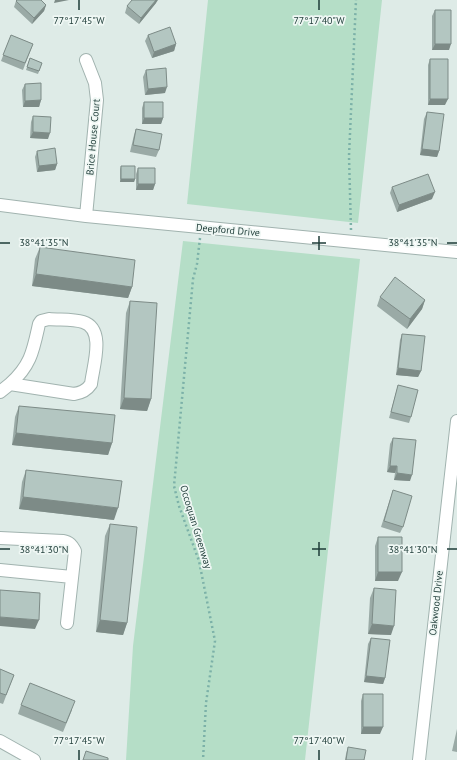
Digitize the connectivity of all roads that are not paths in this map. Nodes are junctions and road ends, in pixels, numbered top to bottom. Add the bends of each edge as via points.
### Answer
1 (86, 60) dead end
2 (0, 204) edge
3 (86, 216) junction
4 (457, 252) edge
5 (10, 384) junction
6 (0, 392) edge
7 (457, 421) edge
8 (0, 538) edge
9 (0, 570) edge
10 (72, 577) junction
11 (66, 623) dead end
12 (0, 741) edge
13 (34, 760) edge
14 (418, 760) edge

1 - 3 street, Brice House Court via 95,83 97,100
2 - 3 street, Deepford Drive
3 - 4 street, Deepford Drive
5 - 5 street via 74,394 88,388 91,384 97,341 93,328 81,321 42,321 28,364
5 - 6 street
7 - 14 street, Oakwood Drive
8 - 10 street via 67,542 75,551
9 - 10 street
10 - 11 street
12 - 13 street

